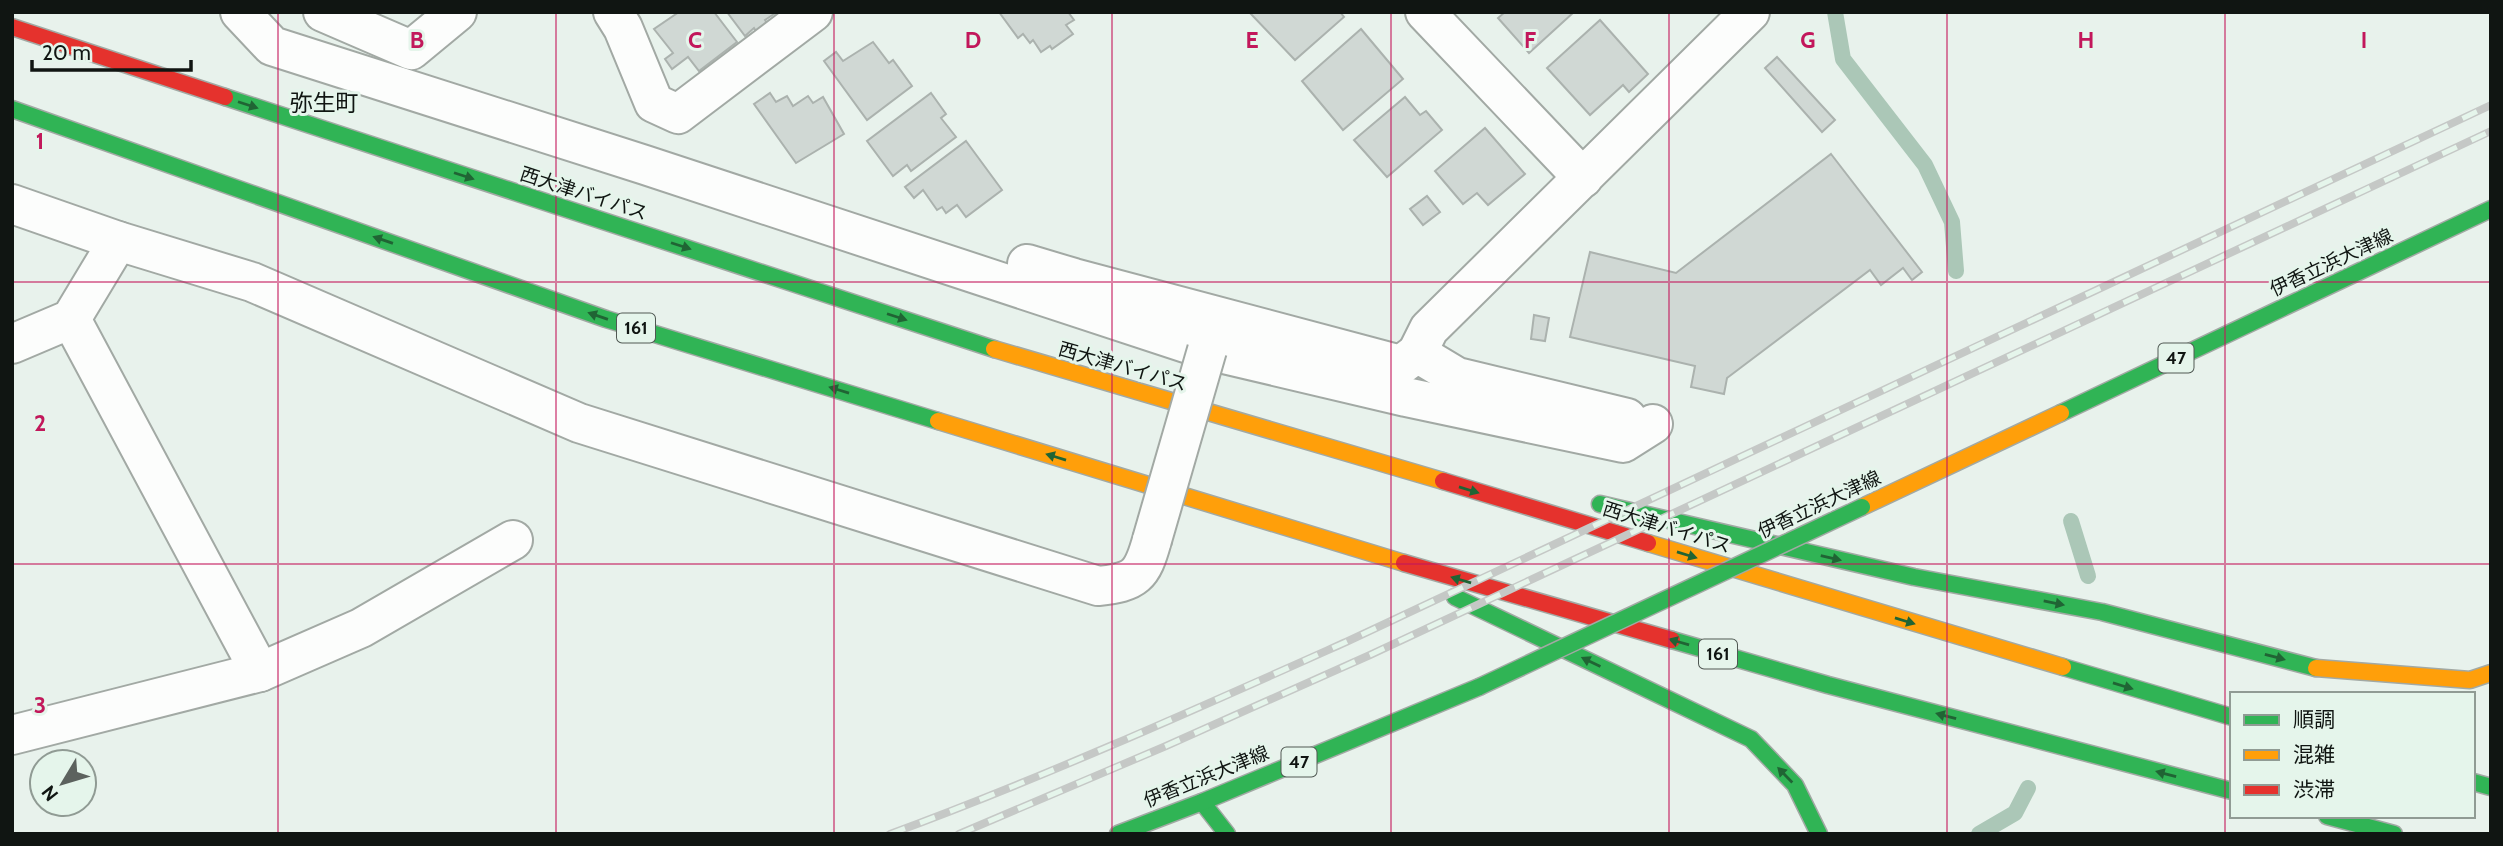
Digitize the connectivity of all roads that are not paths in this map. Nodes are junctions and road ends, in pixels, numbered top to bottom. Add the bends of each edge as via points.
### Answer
1 (240, 12) edge
2 (323, 12) edge
3 (457, 12) edge
4 (613, 12) edge
5 (813, 12) edge
6 (1425, 12) edge
7 (1750, 12) edge
8 (12, 27) edge
9 (12, 109) edge
10 (645, 165) junction
11 (1583, 178) junction
12 (12, 204) edge
13 (2491, 209) edge
14 (118, 241) junction
15 (71, 319) junction
16 (12, 344) edge
17 (1207, 350) junction
18 (1417, 353) junction
19 (1240, 421) junction
20 (1496, 480) dead end
21 (1590, 502) dead end
22 (513, 540) dead end
23 (1358, 550) junction
24 (260, 672) junction
25 (2491, 673) edge
26 (2230, 716) edge
27 (12, 735) edge
28 (2230, 790) edge
29 (1202, 802) junction
30 (2334, 818) edge
31 (1118, 834) edge
32 (1210, 834) edge
33 (1227, 834) edge
34 (1819, 834) edge
35 (2394, 834) edge

1 - 10 street via 272,47
2 - 3 street via 411,50
4 - 5 street via 654,103 678,114
6 - 11 street
7 - 11 street
8 -> 19 main road, 西大津バイパス via 1025,359
23 -> 9 main road, 161 via 606,318
10 - 17 street
10 - 18 street via 759,178 1074,278 1401,365
11 - 18 street via 1429,329
12 - 14 street
13 - 29 main road, 伊香立浜大津線 / 47, bridge via 1479,687
14 - 15 street
14 - 17 street, bridge via 252,282 579,423 1098,586 1125,583 1145,567
15 - 16 street
15 - 24 street
17 - 18 street via 1623,443 1653,424 1457,377
19 - 20 main road
19 -> 26 main road, 西大津バイパス
21 -> 25 main road via 1914,577 2102,612 2323,670 2470,680
22 - 24 street via 361,628
28 -> 23 main road, 161 via 1828,685
34 -> 23 main road via 1795,785 1751,739
24 - 27 street
29 - 31 main road, 伊香立浜大津線 / 47
29 - 32 main road
29 - 33 main road
30 - 35 main road

